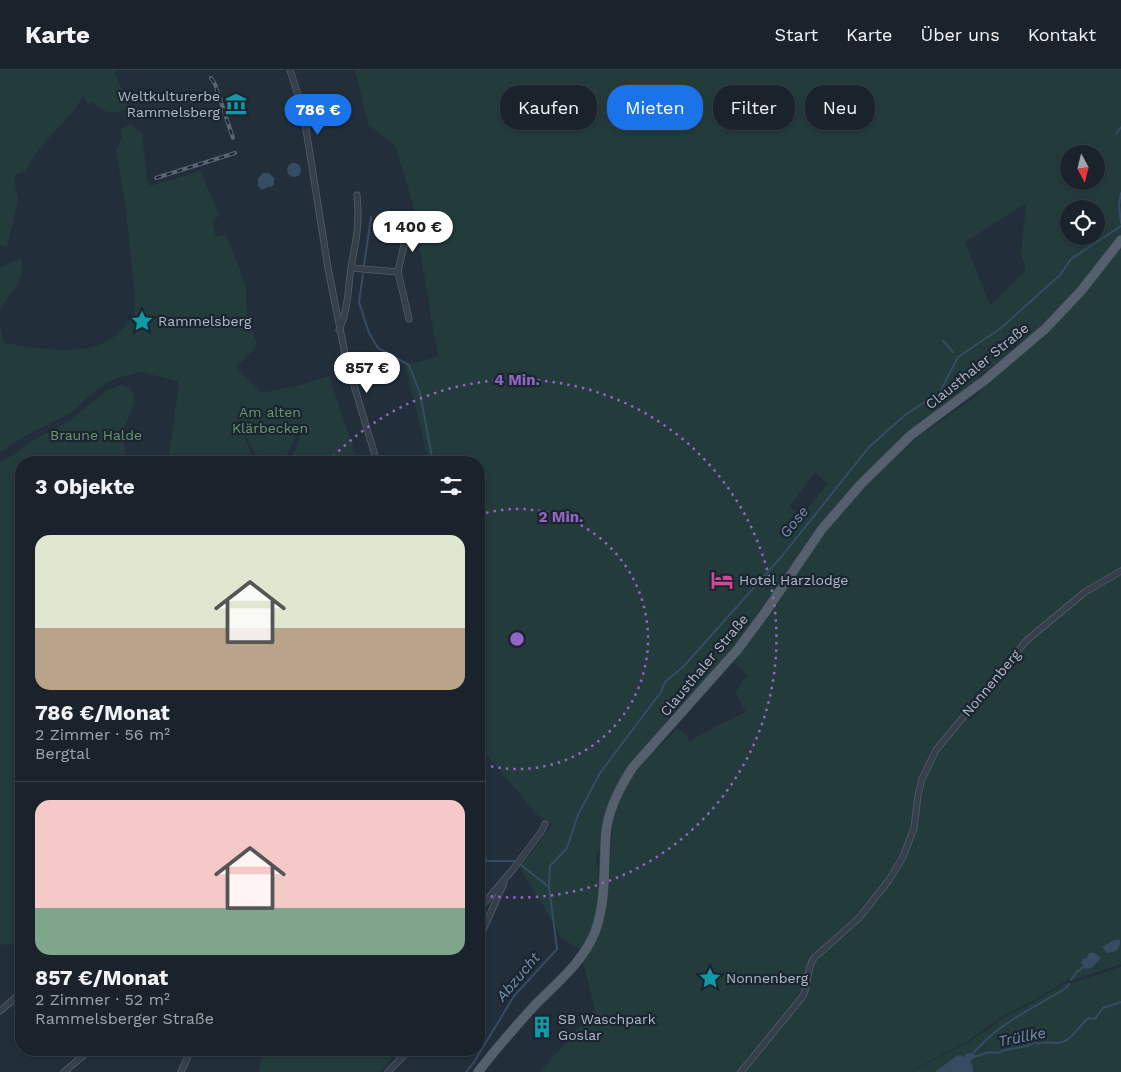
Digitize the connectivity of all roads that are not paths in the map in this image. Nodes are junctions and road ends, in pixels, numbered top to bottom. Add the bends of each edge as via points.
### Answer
1 (290, 70) edge
2 (357, 194) dead end
3 (404, 231) dead end
4 (1121, 240) edge
5 (351, 268) junction
6 (398, 272) junction
7 (409, 319) dead end
8 (339, 330) junction
9 (375, 456) edge
10 (1121, 571) edge
11 (545, 824) dead end
12 (507, 876) junction
13 (485, 902) edge
14 (485, 926) edge
15 (15, 998) edge
16 (0, 1011) edge
17 (83, 1056) edge
18 (187, 1056) edge
19 (403, 1056) edge
20 (64, 1072) edge
21 (181, 1072) edge
22 (388, 1072) edge
23 (478, 1072) edge
24 (741, 1072) edge

1 - 8 street via 305,123
2 - 5 street via 359,231
3 - 6 street
4 - 23 main road, Clausthaler Straße via 1081,291 1044,329 993,373 911,435 862,483 822,529 734,655 633,767 623,781 609,817 602,903 591,941 570,970 512,1030
5 - 6 street
5 - 8 street
6 - 7 street
8 - 9 street
10 - 24 street, Nonnenberg via 1085,592 1027,640 936,750 922,779 914,828 903,857 859,918 814,958 803,996
11 - 12 street
12 - 13 street
12 - 14 street
15 - 16 street
17 - 20 street
18 - 21 street
19 - 22 street

